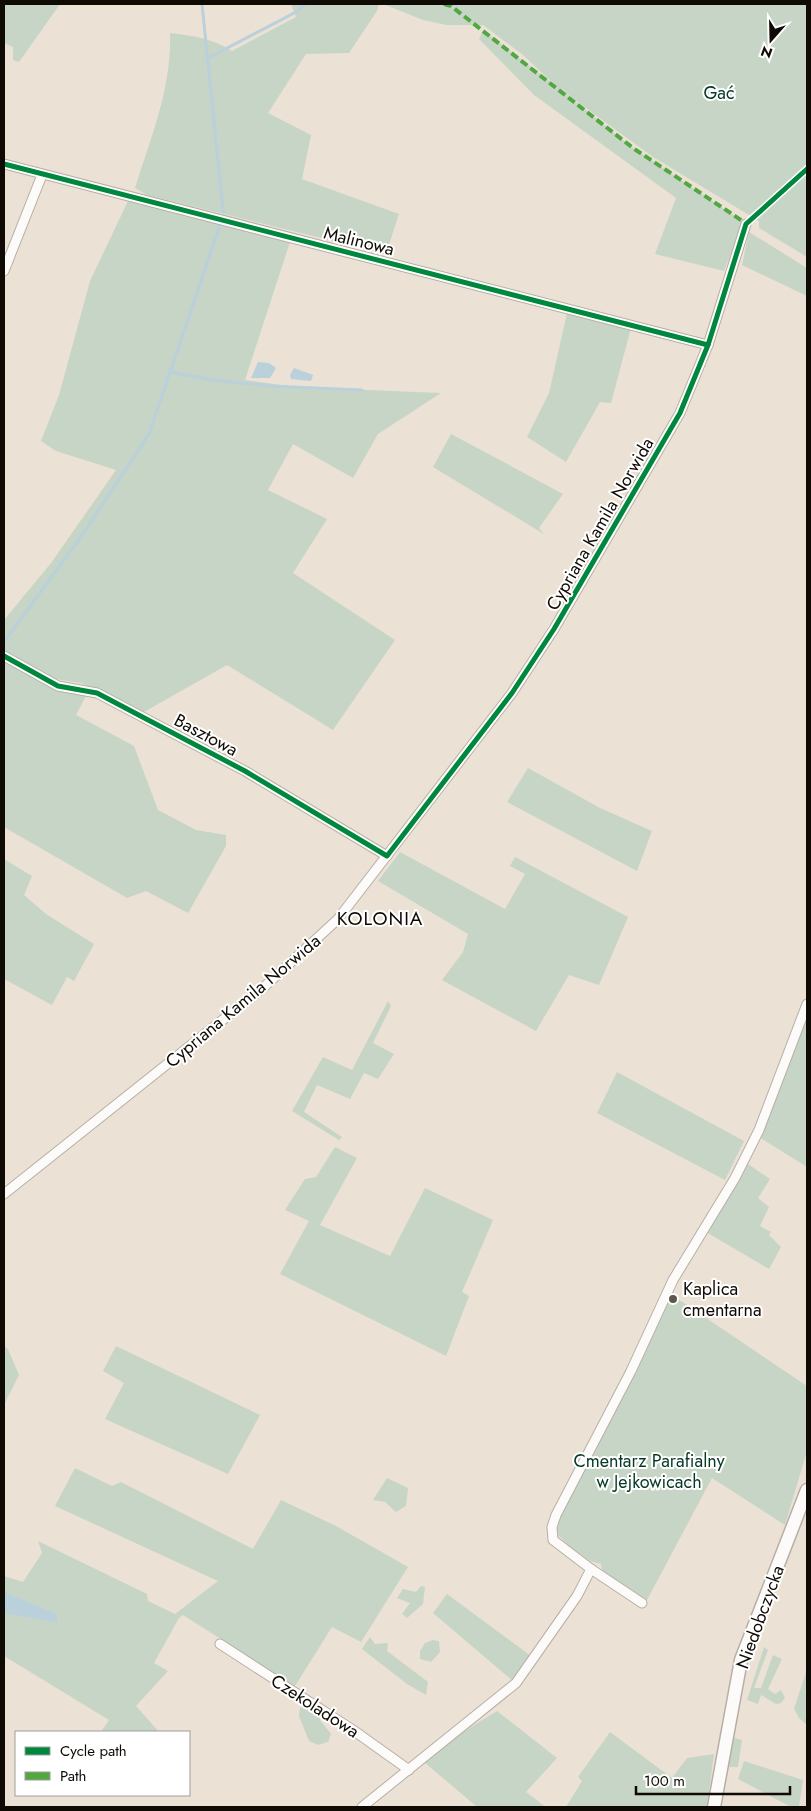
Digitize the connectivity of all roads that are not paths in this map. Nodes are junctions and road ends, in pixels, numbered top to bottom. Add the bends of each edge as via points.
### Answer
1 (4, 164) edge
2 (42, 176) junction
3 (746, 224) dead end
4 (4, 271) edge
5 (708, 345) junction
6 (4, 656) edge
7 (387, 856) junction
8 (807, 1004) edge
9 (4, 1194) edge
10 (807, 1490) edge
11 (591, 1570) junction
12 (642, 1603) dead end
13 (220, 1644) dead end
14 (409, 1770) junction
15 (362, 1807) edge
16 (714, 1807) edge

1 - 2 street, Malinowa
2 - 4 street
2 - 5 street, Malinowa
3 - 5 street, Cypriana Kamila Norwida
5 - 7 street, Cypriana Kamila Norwida via 664,443 554,629 512,693
6 - 7 street, Basztowa via 58,686 97,693 245,771
7 - 9 street, Cypriana Kamila Norwida via 338,919 284,971
8 - 11 street via 759,1130 735,1178 672,1280 631,1371 556,1515 552,1527 553,1540
10 - 16 street, Niedobczycka via 741,1660
11 - 12 street
11 - 14 street via 577,1596 516,1683
13 - 14 street, Czekoladowa
14 - 15 street

